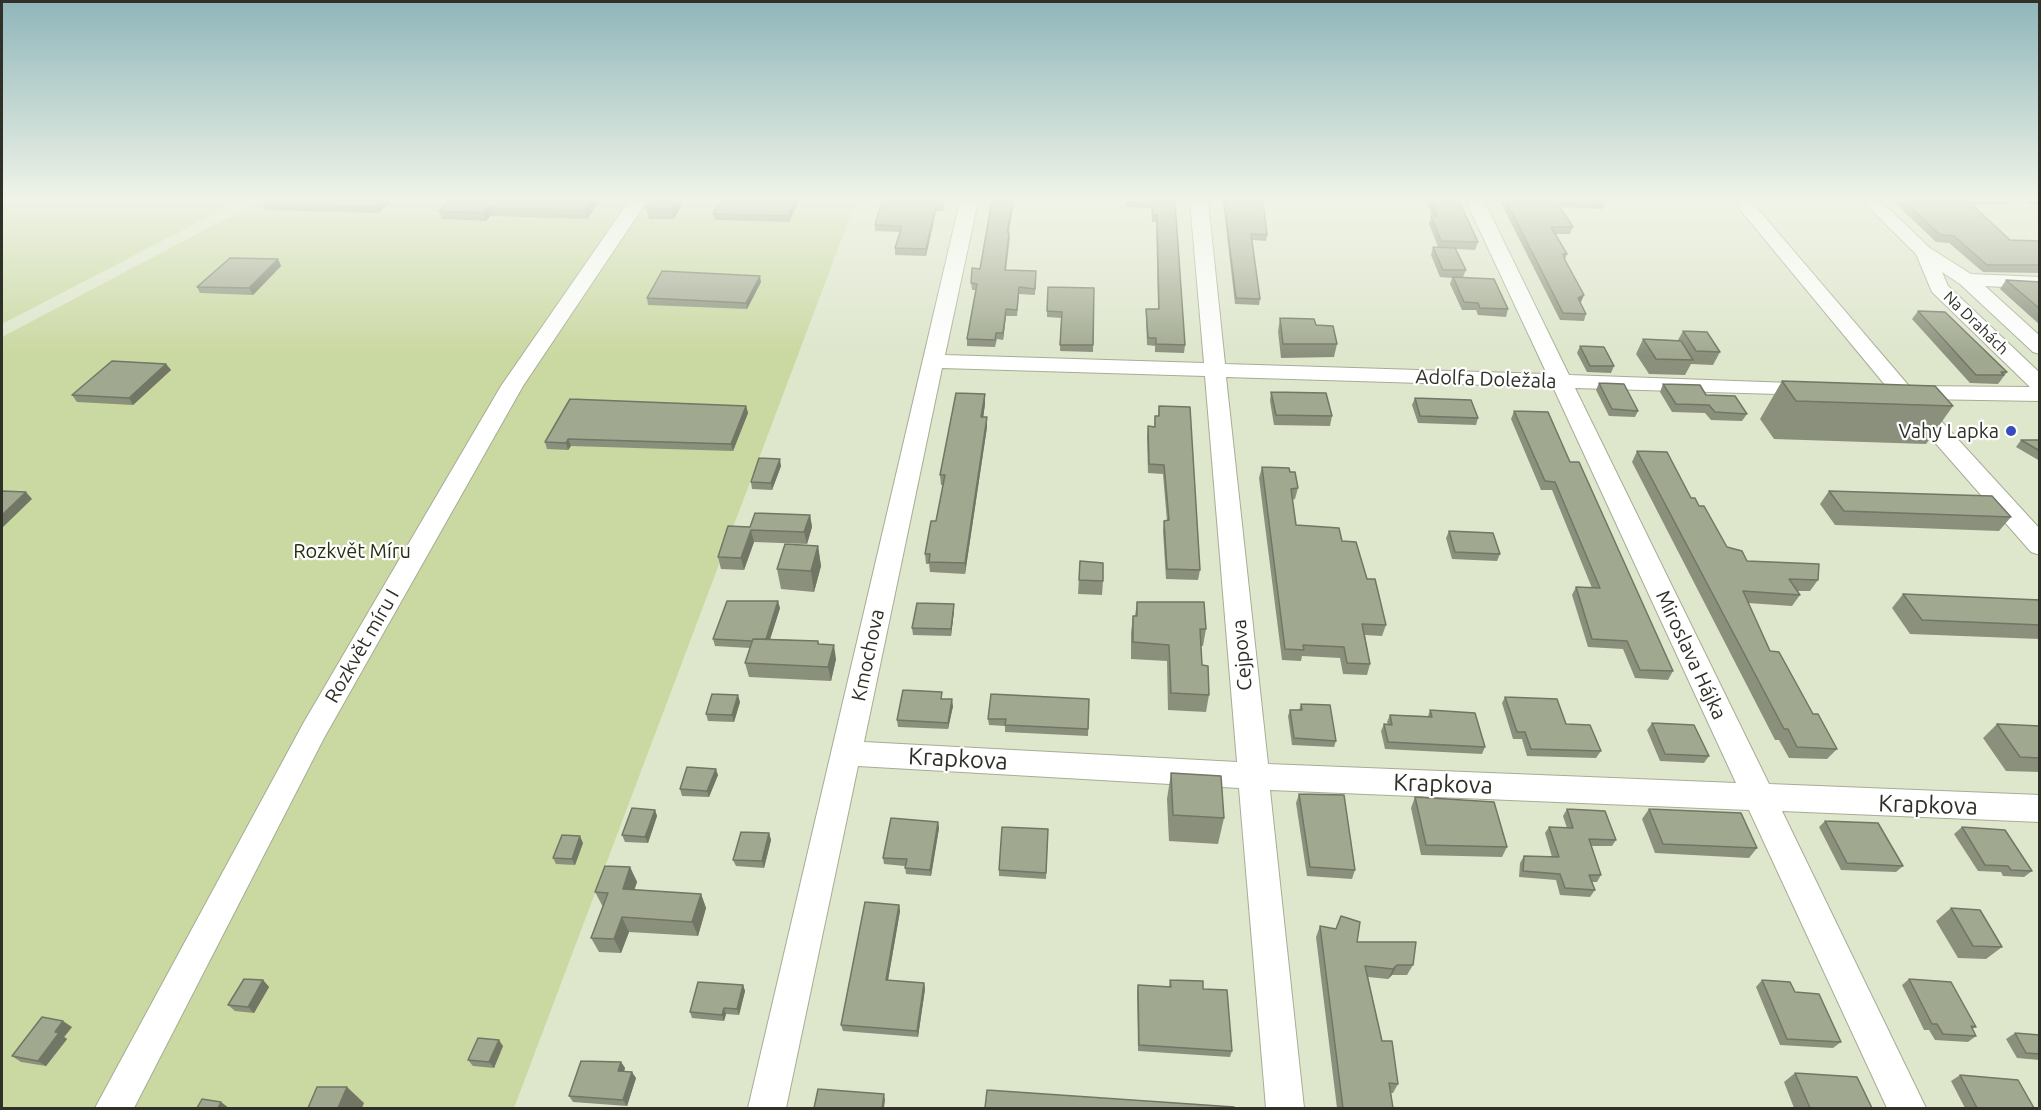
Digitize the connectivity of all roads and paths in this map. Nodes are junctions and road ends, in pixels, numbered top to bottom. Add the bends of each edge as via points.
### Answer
1 (1924, 252) edge
2 (603, 253) edge
3 (957, 253) edge
4 (1204, 253) edge
5 (1500, 253) edge
6 (1786, 253) edge
7 (1925, 253) edge
8 (1967, 280) junction
9 (2040, 283) edge
10 (2040, 348) edge
11 (933, 361) junction
12 (1215, 370) junction
13 (1561, 381) junction
14 (2040, 385) edge
15 (1833, 389) edge
16 (1880, 391) edge
17 (1903, 392) junction
18 (2040, 393) edge
19 (2040, 546) edge
20 (847, 753) junction
21 (1253, 776) junction
22 (1759, 798) junction
23 (2040, 809) edge
24 (114, 1108) edge
25 (767, 1108) edge
26 (1285, 1108) edge
27 (1907, 1108) edge

1 - 14 street, Na Drahách via 1939,288
2 - 24 street, Rozkvět míru I via 512,387 314,730
3 - 11 street, Kmochova
4 - 12 street, Cejpova
5 - 13 street, Miroslava Hájka
6 - 17 street
7 - 8 street, Na Drahách
8 - 9 street
8 - 10 street, Na Drahách
11 - 12 street, Adolfa Doležala
11 - 20 street, Kmochova
12 - 13 street, Adolfa Doležala
12 - 21 street, Cejpova
13 - 15 street, Adolfa Doležala
13 - 22 street, Miroslava Hájka
16 - 17 street
17 - 18 street
17 - 19 street
20 - 21 street, Krapkova
20 - 25 street, Kmochova
21 - 22 street, Krapkova
21 - 26 street, Cejpova
22 - 23 street, Krapkova
22 - 27 street, Miroslava Hájka

